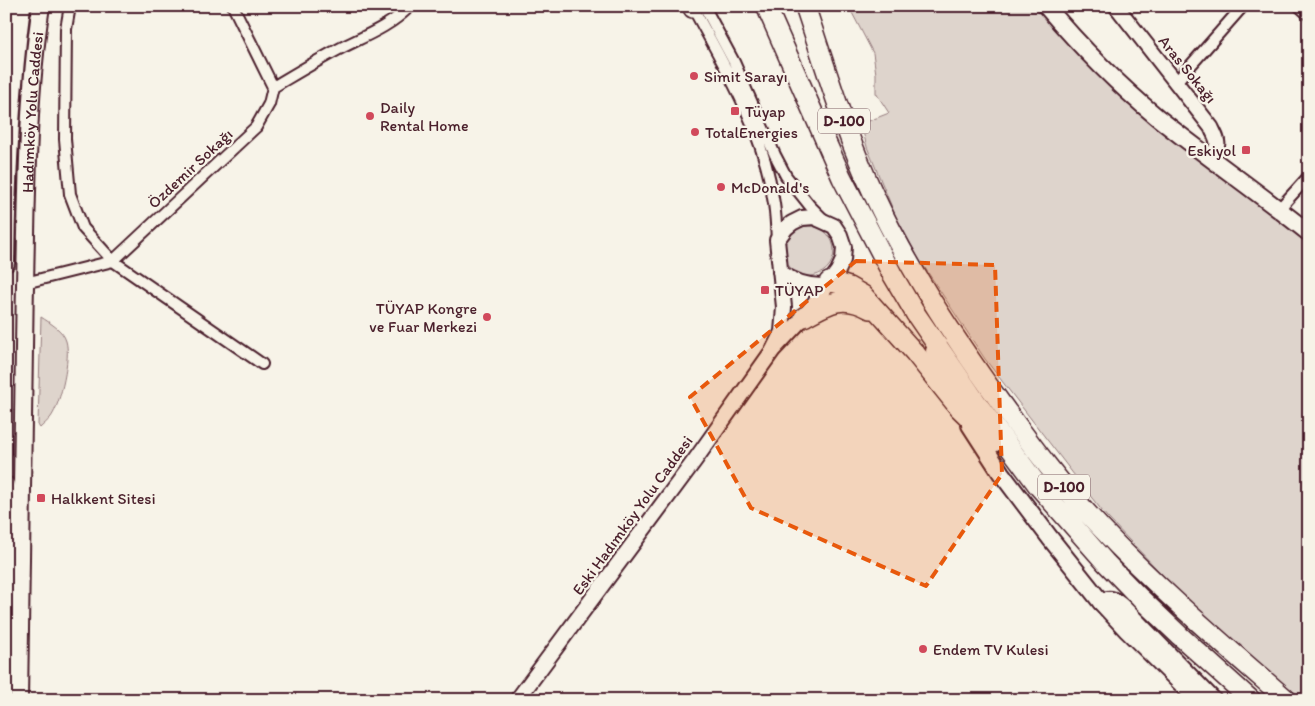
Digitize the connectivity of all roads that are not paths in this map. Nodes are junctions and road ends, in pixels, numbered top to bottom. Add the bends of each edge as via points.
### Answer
1 (17, 6) edge
2 (22, 6) edge
3 (41, 6) edge
4 (70, 6) edge
5 (233, 6) edge
6 (410, 6) edge
7 (766, 6) edge
8 (805, 6) edge
9 (1046, 6) edge
10 (1116, 6) edge
11 (1243, 6) edge
12 (1299, 6) edge
13 (695, 7) edge
14 (1309, 15) edge
15 (6, 22) edge
16 (6, 51) edge
17 (729, 65) junction
18 (15, 73) junction
19 (1176, 82) junction
20 (273, 87) junction
21 (1211, 158) junction
22 (1309, 176) edge
23 (1279, 209) junction
24 (826, 222) junction
25 (1309, 233) edge
26 (777, 240) junction
27 (113, 261) junction
28 (6, 263) edge
29 (780, 272) junction
30 (25, 283) junction
31 (828, 284) junction
32 (915, 313) junction
33 (804, 316) junction
34 (882, 316) junction
35 (774, 350) junction
36 (262, 364) dead end
37 (959, 408) junction
38 (1028, 473) junction
39 (6, 485) edge
40 (7, 550) edge
41 (1101, 602) junction
42 (6, 617) edge
43 (19, 700) edge
44 (517, 700) edge
45 (1198, 700) edge
46 (1213, 700) edge
47 (1251, 700) edge
48 (1287, 700) edge

1 - 15 street via 10,21
2 - 18 main road, Hadımköy Yolu Caddesi
3 - 30 main road, Hadımköy Yolu Caddesi via 28,152
4 - 27 street via 66,29 65,139 70,194 83,228
5 - 20 street
6 - 20 street via 400,17 379,30
7 - 32 highway, D-100 via 842,178
8 - 48 highway, D-100 via 848,133 873,194 926,291 988,386 1047,465 1099,526 1187,612
9 - 21 main road via 1122,86
10 - 19 street, Aras Sokağı
11 - 19 street
12 - 14 street
13 - 17 street, Eski Hadımköy Yolu Caddesi
16 - 18 street
17 - 24 street, Eski Hadımköy Yolu Caddesi via 786,176
17 - 26 street, Eski Hadımköy Yolu Caddesi via 764,158 774,198
18 - 28 main road, Hadımköy Yolu Caddesi
19 - 21 street, Aras Sokağı via 1217,138 1217,147
20 - 27 street, Özdemir Sokağı via 269,104 256,127
21 - 23 main road
22 - 23 street
23 - 25 main road
24 - 26 street via 814,217 802,218 786,228
24 - 31 street, Eski Hadımköy Yolu Caddesi via 834,226 844,247 838,271
26 - 29 street, Eski Hadımköy Yolu Caddesi
27 - 30 street, Özdemir Sokağı
27 - 36 street
29 - 31 street via 796,281 818,286
29 - 35 street, Eski Hadımköy Yolu Caddesi via 784,308 782,332
30 - 43 main road, Hadımköy Yolu Caddesi
31 - 33 street, Eski Hadımköy Yolu Caddesi
31 - 34 highway via 849,287 862,295
32 - 37 main road
32 - 38 highway, D-100
33 - 34 highway via 825,305 846,301 865,306
33 - 35 street, Eski Hadımköy Yolu Caddesi
34 - 37 highway
35 - 44 street, Eski Hadımköy Yolu Caddesi
37 - 38 highway
37 - 41 main road via 1001,473
38 - 47 highway, D-100 via 1119,577
39 - 40 main road
40 - 42 main road
41 - 45 main road
41 - 46 main road via 1111,600 1123,608

